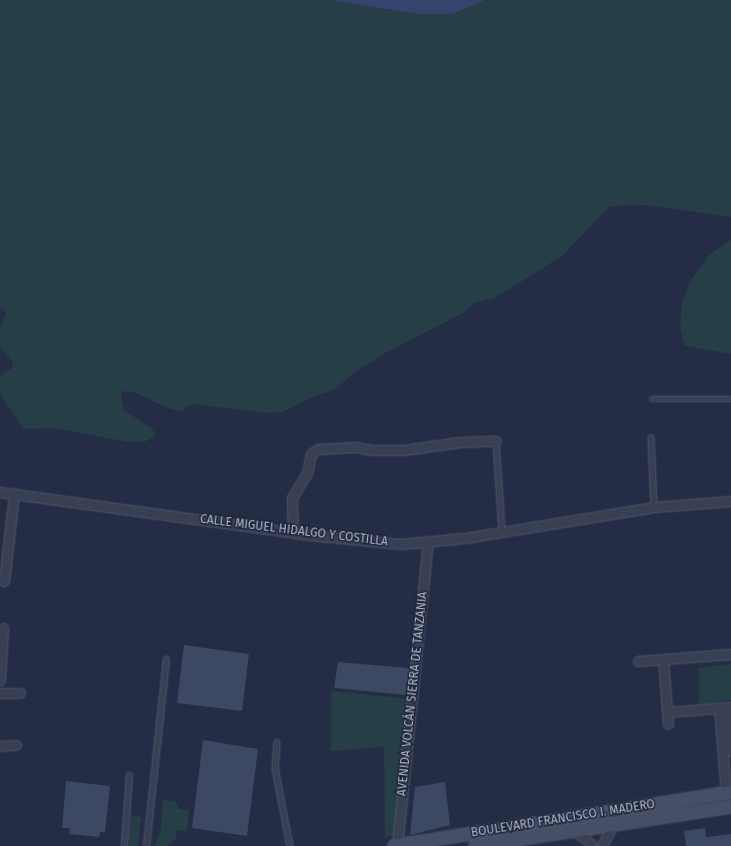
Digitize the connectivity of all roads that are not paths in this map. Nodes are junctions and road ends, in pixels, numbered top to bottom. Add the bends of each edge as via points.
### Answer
1 (652, 399) dead end
2 (731, 399) edge
3 (651, 436) dead end
4 (496, 441) joint
5 (0, 492) edge
6 (14, 494) junction
7 (731, 501) edge
8 (654, 507) junction
9 (502, 532) junction
10 (293, 533) junction
11 (428, 542) junction
12 (4, 582) dead end
13 (3, 628) dead end
14 (0, 646) edge
15 (731, 654) edge
16 (166, 659) dead end
17 (663, 659) junction
18 (638, 661) dead end
19 (0, 680) edge
20 (0, 693) edge
21 (20, 693) dead end
22 (726, 707) edge
23 (668, 712) junction
24 (668, 724) dead end
25 (277, 742) dead end
26 (16, 745) dead end
27 (0, 746) edge
28 (731, 751) edge
29 (129, 776) dead end
30 (729, 792) edge
31 (731, 808) edge
32 (612, 826) junction
33 (573, 832) junction
34 (124, 846) edge
35 (146, 846) edge
36 (290, 846) edge
37 (396, 846) edge
38 (475, 846) edge
39 (592, 846) edge
40 (602, 846) edge

1 - 2 lane
3 - 8 lane
4 - 9 lane
4 - 10 street via 460,442 404,450 356,447 318,449 311,454 307,473 292,498
5 - 6 street, CALLE MIGUEL HIDALGO Y COSTILLA
6 - 10 street, CALLE MIGUEL HIDALGO Y COSTILLA
6 - 12 street
7 - 8 street, CALLE MIGUEL HIDALGO Y COSTILLA
8 - 9 street, CALLE MIGUEL HIDALGO Y COSTILLA
9 - 11 street, CALLE MIGUEL HIDALGO Y COSTILLA
10 - 11 street, CALLE MIGUEL HIDALGO Y COSTILLA via 366,542
11 - 37 street, AVENIDA VOLCÁN SIERRA DE TANZANIA
13 - 14 street
14 - 19 street
15 - 17 street
16 - 35 lane
17 - 18 street
17 - 23 street
20 - 21 street
22 - 23 street
22 - 28 street
22 - 30 street
23 - 24 street
25 - 36 lane via 275,768
26 - 27 street
29 - 34 lane
30 - 31 main road
30 - 37 main road, BOULEVARD FRANCISCO I. MADERO
31 - 32 main road, BOULEVARD FRANCISCO I. MADERO
32 - 33 main road, BOULEVARD FRANCISCO I. MADERO
32 - 40 street
33 - 38 main road, BOULEVARD FRANCISCO I. MADERO
33 - 39 street via 586,839

